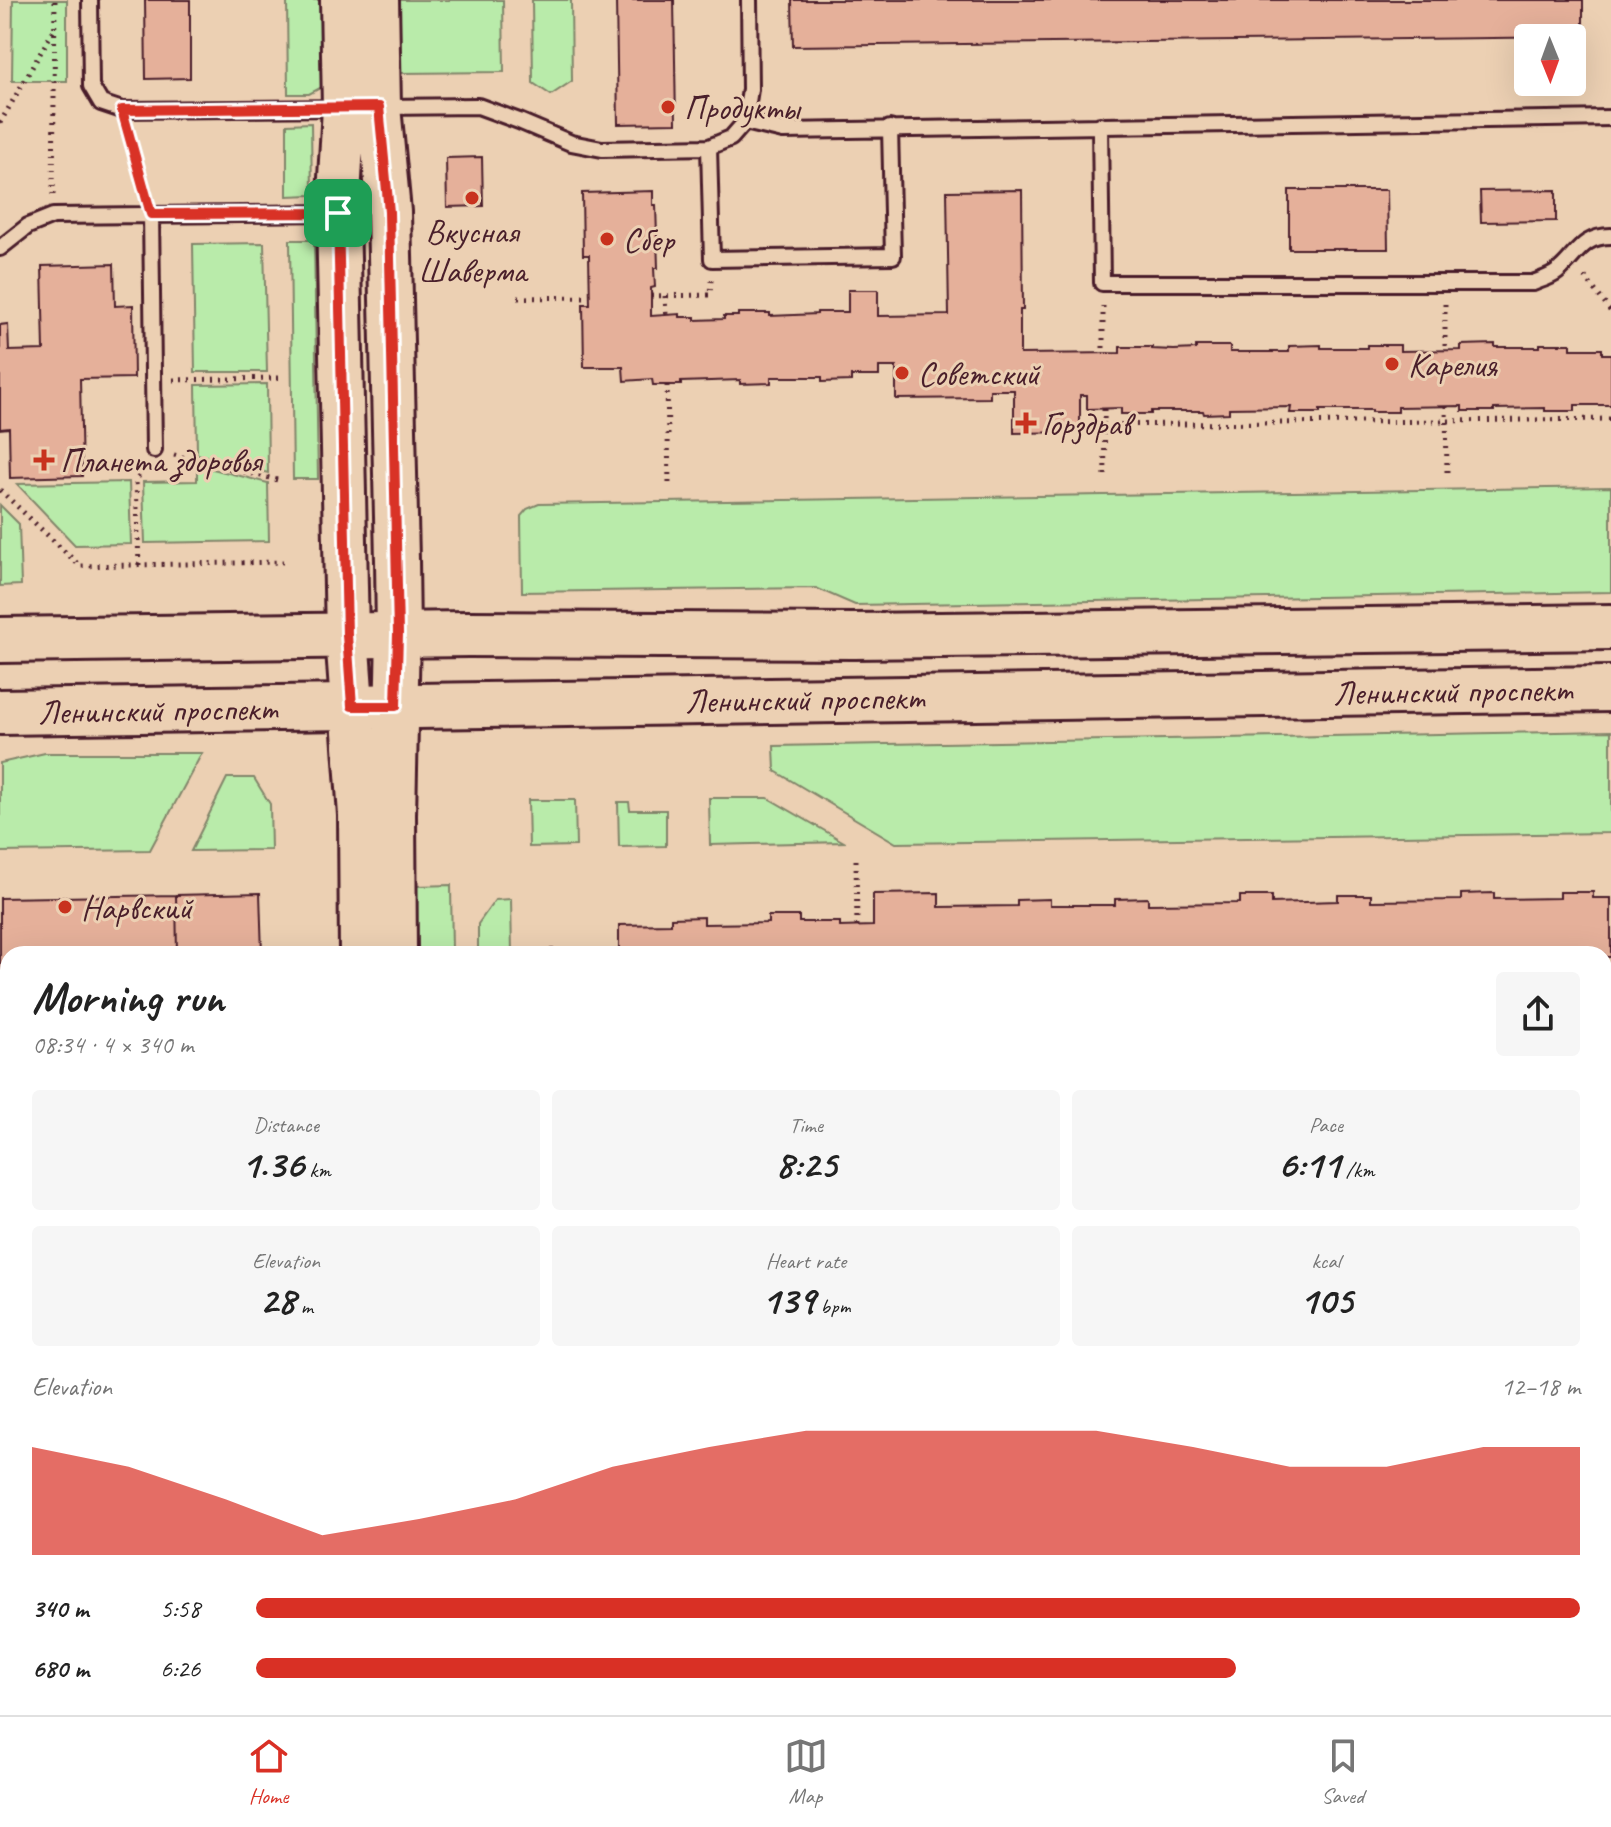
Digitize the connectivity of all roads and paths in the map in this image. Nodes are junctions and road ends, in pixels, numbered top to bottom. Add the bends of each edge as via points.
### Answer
1 (55, 0) edge
2 (90, 0) edge
3 (342, 0) edge
4 (377, 0) edge
5 (749, 0) edge
6 (55, 28) junction
7 (361, 108) junction
8 (122, 110) junction
9 (1611, 118) edge
10 (745, 122) junction
11 (0, 123) edge
12 (1100, 125) junction
13 (890, 128) junction
14 (709, 147) junction
15 (338, 213) junction
16 (151, 214) junction
17 (53, 216) junction
18 (1611, 236) edge
19 (0, 248) edge
20 (1570, 257) junction
21 (712, 259) junction
22 (1102, 283) junction
23 (1445, 283) junction
24 (651, 296) dead end
25 (665, 296) junction
26 (589, 297) dead end
27 (518, 298) dead end
28 (1611, 312) edge
29 (666, 315) dead end
30 (1445, 350) dead end
31 (1103, 353) dead end
32 (280, 378) dead end
33 (153, 380) junction
34 (667, 385) dead end
35 (1446, 406) dead end
36 (1104, 409) dead end
37 (1611, 419) edge
38 (1446, 421) junction
39 (1104, 425) junction
40 (154, 450) junction
41 (1447, 473) dead end
42 (1105, 478) dead end
43 (282, 481) dead end
44 (669, 484) dead end
45 (0, 490) edge
46 (283, 562) dead end
47 (139, 565) junction
48 (1611, 627) edge
49 (398, 634) junction
50 (347, 635) junction
51 (0, 640) edge
52 (1611, 689) edge
53 (352, 706) junction
54 (396, 706) junction
55 (0, 712) edge
56 (856, 860) dead end
57 (857, 927) dead end
58 (361, 946) edge
59 (395, 946) edge

1 - 6 path
2 - 8 lane via 91,86 101,103
3 - 7 main road
4 - 7 main road
5 - 10 lane
6 - 11 path
6 - 17 path
7 - 8 lane
7 - 14 lane via 478,106 571,143 602,149
7 - 15 main road
7 - 49 main road via 389,212
8 - 16 path
9 - 12 lane
10 - 13 lane via 783,131
10 - 14 lane via 731,138
12 - 13 lane
12 - 22 lane
13 - 21 lane via 893,256
14 - 21 lane
15 - 16 lane
15 - 50 main road
16 - 17 lane
16 - 33 lane
17 - 19 lane via 28,226
18 - 20 lane via 1582,245
20 - 23 lane via 1556,273 1533,283
20 - 28 path
21 - 25 path via 710,295
22 - 23 lane
22 - 31 path
23 - 30 path
24 - 25 path
25 - 29 path
26 - 27 path
32 - 33 path
33 - 40 lane
34 - 44 path
35 - 38 path
36 - 39 path
37 - 38 path
38 - 39 path
38 - 41 path
39 - 42 path
40 - 43 path
40 - 47 path via 136,481
45 - 47 path via 80,566
46 - 47 path
48 - 49 main road, Ленинский проспект via 854,636
49 - 50 main road, Ленинский проспект
49 - 54 main road
50 - 51 main road, Ленинский проспект
50 - 53 main road
52 - 54 main road, Ленинский проспект
53 - 54 main road, Ленинский проспект
53 - 55 main road, Ленинский проспект
53 - 58 main road
54 - 59 main road
56 - 57 path

